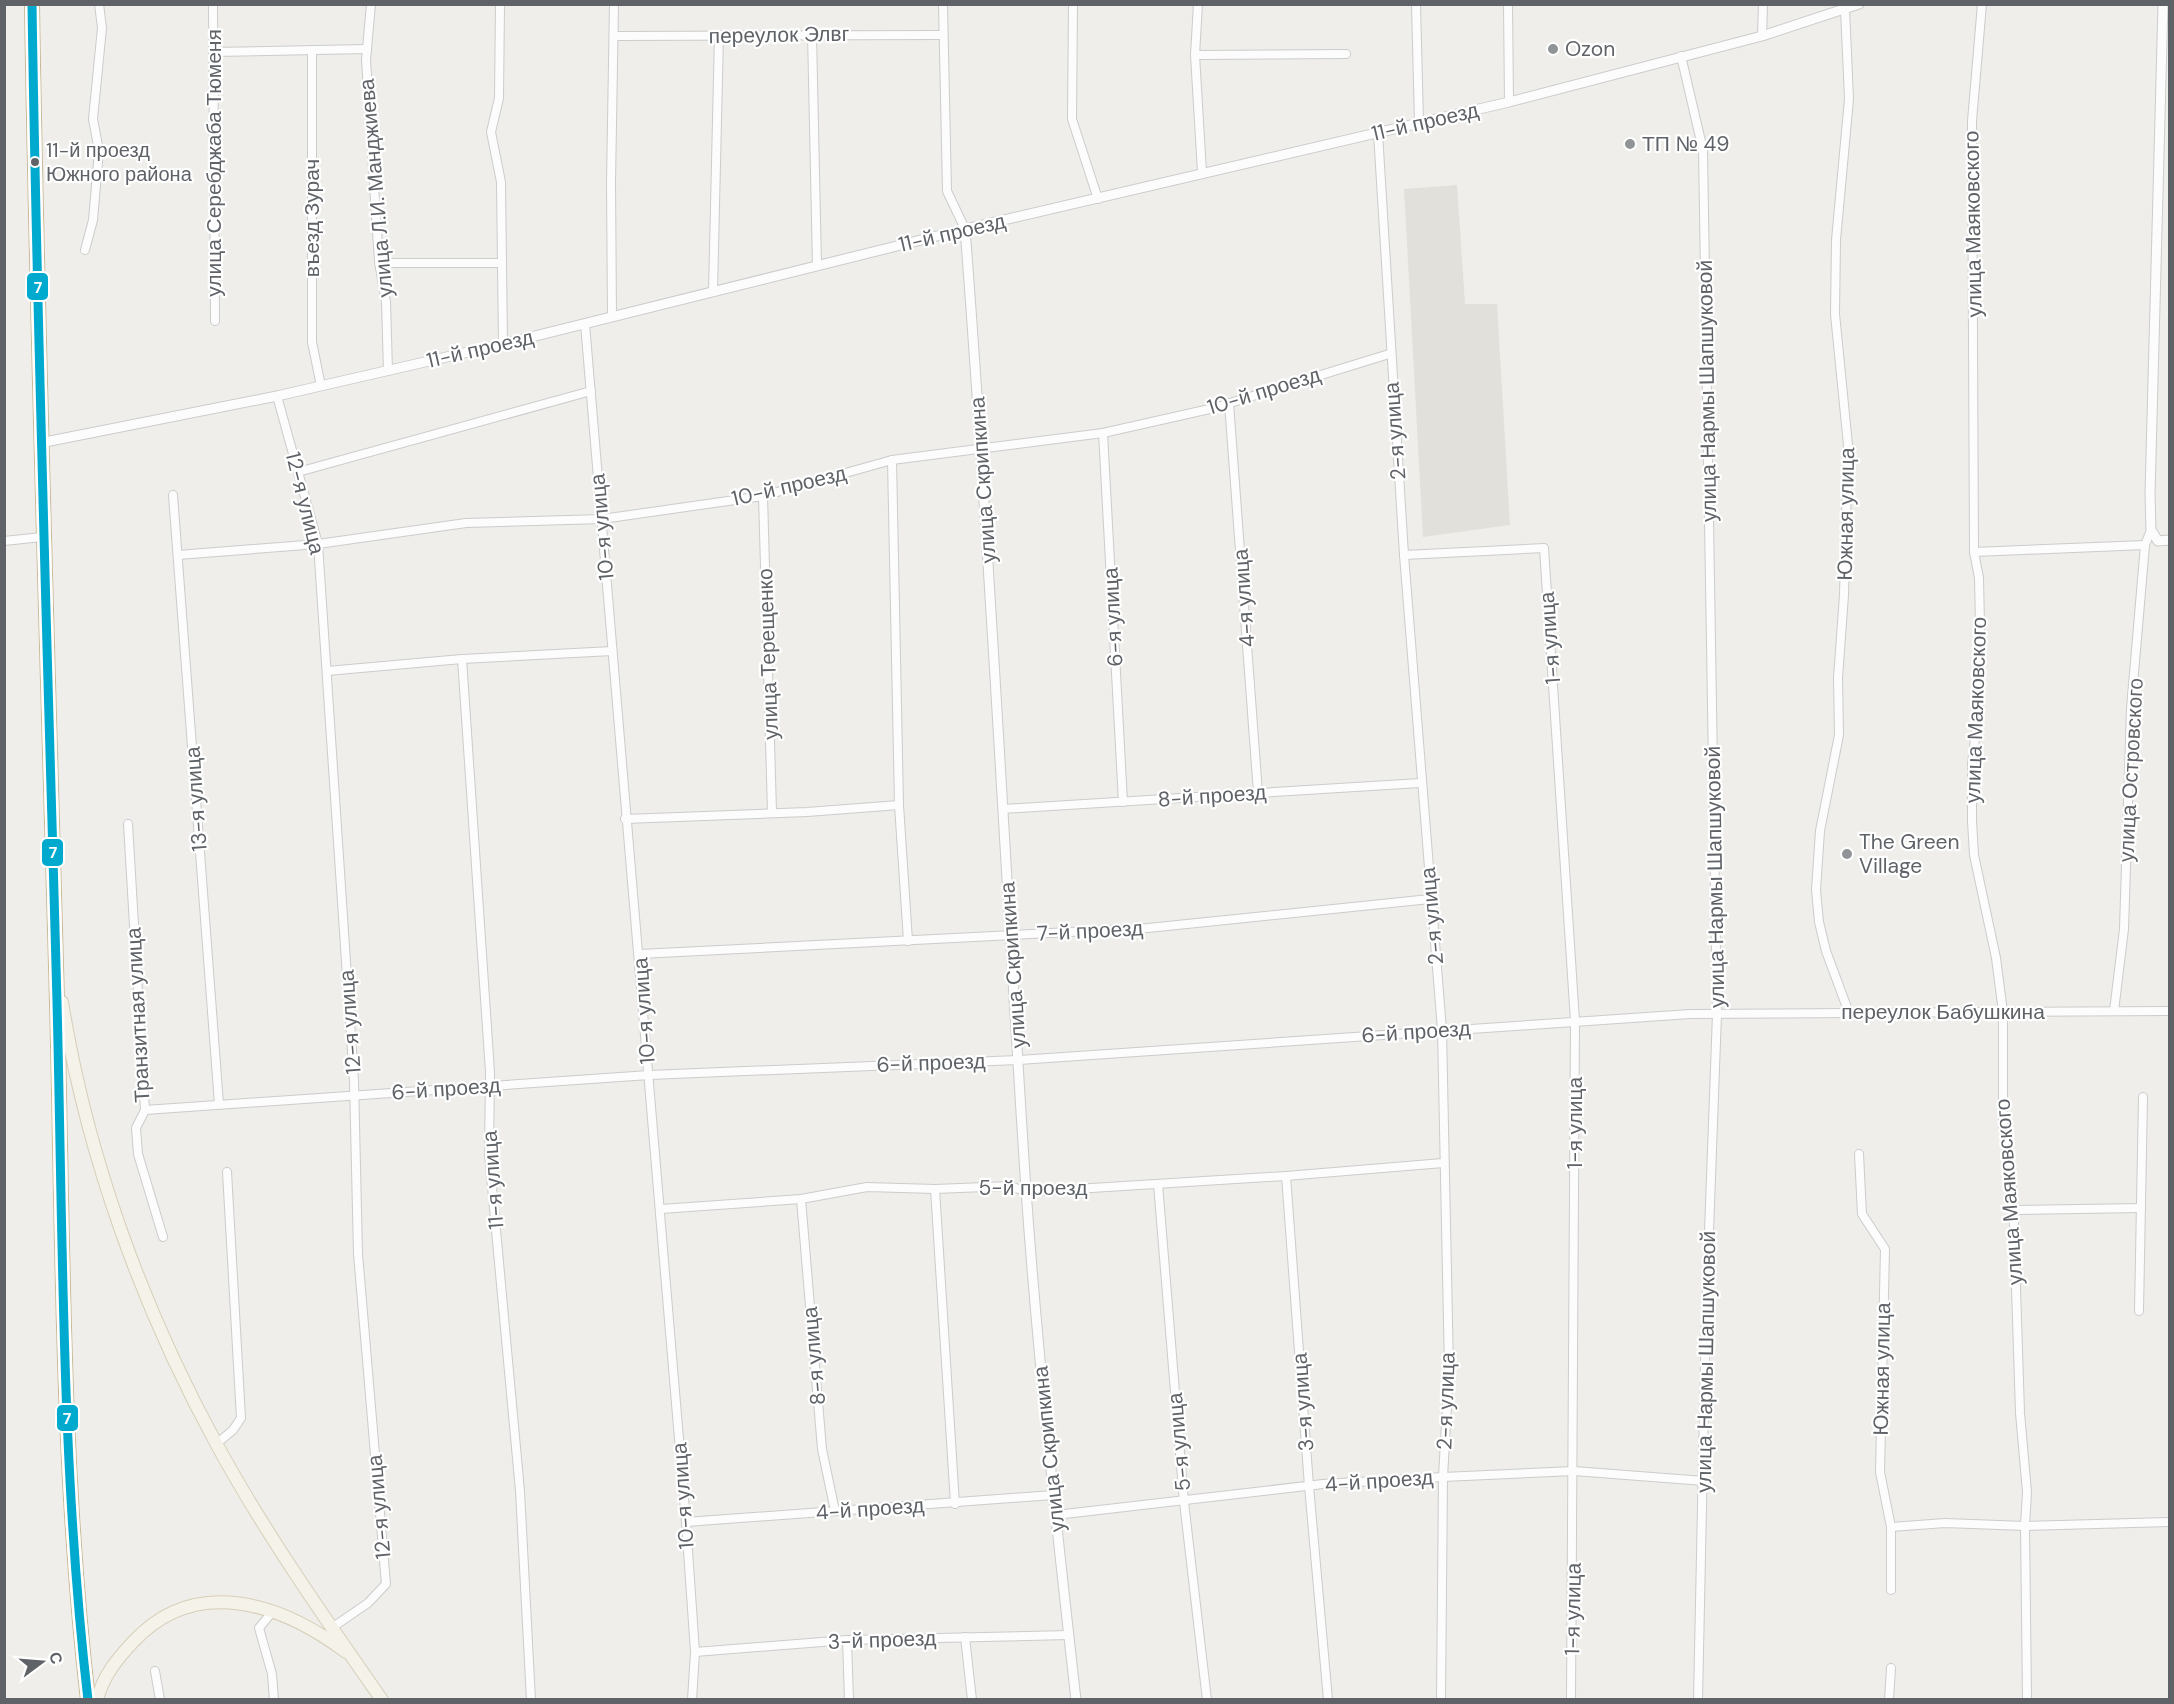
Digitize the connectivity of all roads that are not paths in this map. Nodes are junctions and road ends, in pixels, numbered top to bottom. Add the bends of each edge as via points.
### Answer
1 (32, 4) edge
2 (99, 4) edge
3 (213, 4) edge
4 (371, 4) edge
5 (500, 4) edge
6 (614, 4) edge
7 (943, 4) edge
8 (1073, 4) edge
9 (1198, 4) edge
10 (1416, 4) edge
11 (1508, 4) edge
12 (1763, 4) edge
13 (1859, 4) edge
14 (1982, 4) edge
15 (2163, 4) edge
16 (1845, 9) junction
17 (812, 33) junction
18 (942, 34) junction
19 (719, 35) junction
20 (615, 36) junction
21 (1762, 36) junction
22 (367, 49) junction
23 (312, 50) junction
24 (213, 52) junction
25 (1346, 54) dead end
26 (1195, 55) junction
27 (1681, 56) junction
28 (1509, 102) junction
29 (1419, 123) junction
30 (1378, 134) junction
31 (1202, 172) junction
32 (1098, 200) junction
33 (965, 229) junction
34 (85, 250) dead end
35 (379, 263) junction
36 (502, 263) junction
37 (817, 266) junction
38 (713, 292) junction
39 (612, 317) junction
40 (215, 321) dead end
41 (585, 324) junction
42 (503, 344) junction
43 (1389, 354) junction
44 (388, 371) junction
45 (321, 386) junction
46 (591, 391) junction
47 (277, 396) junction
48 (1229, 403) junction
49 (1103, 433) junction
50 (40, 443) junction
51 (982, 448) junction
52 (891, 460) junction
53 (298, 472) junction
54 (173, 495) dead end
55 (763, 496) junction
56 (602, 519) junction
57 (2151, 530) junction
58 (42, 537) junction
59 (2169, 540) edge
60 (4, 541) edge
61 (318, 544) junction
62 (2145, 545) junction
63 (1974, 552) junction
64 (178, 555) junction
65 (1404, 555) junction
66 (612, 651) junction
67 (462, 659) junction
68 (327, 671) junction
69 (1420, 783) junction
70 (1258, 793) junction
71 (1123, 802) junction
72 (899, 805) junction
73 (1003, 809) junction
74 (772, 812) junction
75 (625, 819) junction
76 (128, 824) dead end
77 (1430, 899) junction
78 (1011, 935) junction
79 (908, 941) junction
80 (640, 954) junction
81 (56, 968) junction
82 (2003, 1011) junction
83 (2114, 1011) junction
84 (2169, 1011) edge
85 (1849, 1013) junction
86 (1717, 1014) junction
87 (1575, 1021) junction
88 (1442, 1030) junction
89 (1019, 1060) junction
90 (649, 1075) junction
91 (489, 1086) junction
92 (354, 1096) junction
93 (2144, 1097) dead end
94 (219, 1104) junction
95 (145, 1110) junction
96 (1859, 1154) dead end
97 (1443, 1163) junction
98 (227, 1172) dead end
99 (1286, 1176) junction
100 (1158, 1184) junction
101 (935, 1189) junction
102 (1026, 1192) junction
103 (801, 1199) junction
104 (2141, 1208) junction
105 (661, 1209) junction
106 (2013, 1210) junction
107 (163, 1237) dead end
108 (2139, 1311) dead end
109 (216, 1444) junction
110 (1574, 1472) junction
111 (1443, 1478) junction
112 (1704, 1481) junction
113 (1309, 1486) junction
114 (1053, 1495) junction
115 (1184, 1502) junction
116 (955, 1504) junction
117 (835, 1511) junction
118 (1056, 1515) junction
119 (686, 1522) junction
120 (2169, 1522) edge
121 (1891, 1527) junction
122 (2025, 1527) junction
123 (1891, 1590) dead end
124 (273, 1611) junction
125 (333, 1627) junction
126 (1069, 1635) junction
127 (965, 1636) junction
128 (847, 1640) junction
129 (695, 1652) junction
130 (352, 1657) junction
131 (1890, 1668) dead end
132 (155, 1671) dead end
133 (88, 1700) edge
134 (97, 1700) edge
135 (160, 1700) edge
136 (274, 1700) edge
137 (382, 1700) edge
138 (531, 1700) edge
139 (692, 1700) edge
140 (849, 1700) edge
141 (972, 1700) edge
142 (1076, 1700) edge
143 (1207, 1700) edge
144 (1328, 1700) edge
145 (1441, 1700) edge
146 (1571, 1700) edge
147 (1698, 1700) edge
148 (1888, 1700) edge
149 (2026, 1700) edge

1 - 50 highway
2 - 34 street via 102,28 93,119 99,151 93,220
3 - 24 street, улица Серебджаба Тюменя
4 - 22 street, улица Л.И. Манджиева
5 - 36 street via 499,98 492,132 501,182
6 - 20 street
7 - 18 street
8 - 32 street via 1072,119
9 - 26 street
10 - 29 street
11 - 28 street
12 - 21 street
13 - 16 street, 11-й проезд
14 - 63 street, улица Маяковского via 1972,121
15 - 57 street, улица Островского
16 - 21 street, 11-й проезд
16 - 85 street, Южная улица via 1849,99 1836,240 1836,304 1848,445 1844,595 1838,678 1839,735 1820,831 1816,890 1826,951
17 - 18 street, переулок Элвг
17 - 19 street, переулок Элвг
17 - 37 street
18 - 33 street via 947,191
19 - 20 street, переулок Элвг
19 - 38 street
20 - 39 street via 610,182
21 - 27 street, 11-й проезд
22 - 23 street
22 - 35 street, улица Л.И. Манджиева
23 - 24 street
23 - 45 street, въезд Зурач via 312,342
24 - 40 street, улица Серебджаба Тюменя
25 - 26 street
26 - 31 street
27 - 28 street, 11-й проезд
27 - 86 street, улица Нармы Шапшуковой via 1703,150
28 - 29 street, 11-й проезд
29 - 30 street, 11-й проезд
30 - 31 street, 11-й проезд
30 - 43 street, 2-я улица
31 - 32 street, 11-й проезд
32 - 33 street, 11-й проезд
33 - 37 street, 11-й проезд
33 - 51 street, улица Скрипкина
35 - 36 street
35 - 44 street, улица Л.И. Манджиева via 386,302
36 - 42 street
37 - 38 street, 11-й проезд
38 - 39 street, 11-й проезд
39 - 41 street, 11-й проезд
41 - 42 street, 11-й проезд
41 - 46 street, 10-я улица
42 - 44 street, 11-й проезд
43 - 48 street, 10-й проезд
43 - 65 street, 2-я улица
44 - 45 street, 11-й проезд
45 - 47 street, 11-й проезд
46 - 53 street
46 - 56 street, 10-я улица
47 - 50 street, 11-й проезд
47 - 53 street, 12-я улица
48 - 49 street, 10-й проезд
48 - 70 street, 4-я улица
49 - 51 street, 10-й проезд
49 - 71 street, 6-я улица
50 - 58 highway
51 - 52 street, 10-й проезд
51 - 73 street, улица Скрипкина
52 - 55 street, 10-й проезд
52 - 72 street
53 - 61 street, 12-я улица
54 - 64 street, 13-я улица
55 - 56 street, 10-й проезд
55 - 74 street, улица Терещенко
56 - 61 street, 10-й проезд via 466,523
56 - 66 street, 10-я улица
57 - 59 street via 2158,541
57 - 62 street, улица Островского
58 - 60 street
58 - 81 highway
61 - 64 street, 10-й проезд
61 - 68 street, 12-я улица
62 - 63 street
62 - 83 street, улица Островского via 2131,708 2124,929
63 - 82 street, улица Маяковского via 1980,626 1979,705 1972,764 1974,844
64 - 94 street, 13-я улица
65 - 69 street, 2-я улица
65 - 87 street, 1-я улица via 1544,548
66 - 67 street
66 - 75 street, 10-я улица
67 - 68 street
67 - 91 street, 11-я улица
68 - 92 street, 12-я улица
69 - 70 street, 8-й проезд
69 - 77 street, 2-я улица
70 - 71 street, 8-й проезд
71 - 73 street, 8-й проезд
72 - 74 street
72 - 79 street
73 - 78 street, улица Скрипкина
74 - 75 street
75 - 80 street, 10-я улица
76 - 95 street, Транзитная улица
77 - 78 street, 7-й проезд via 1148,928
77 - 88 street, 2-я улица
78 - 79 street, 7-й проезд
78 - 89 street, улица Скрипкина
79 - 80 street, 7-й проезд
80 - 90 street, 10-я улица
81 - 109 main road via 72,1067 124,1237 150,1305
81 - 133 highway via 69,1450
82 - 83 street, переулок Бабушкина
82 - 85 street, переулок Бабушкина
82 - 106 street, улица Маяковского via 2003,1125
83 - 84 street, переулок Бабушкина
85 - 86 street, переулок Бабушкина
86 - 87 street, 6-й проезд
86 - 112 street, улица Нармы Шапшуковой
87 - 88 street, 6-й проезд
87 - 110 street, 1-я улица
88 - 89 street, 6-й проезд
88 - 97 street, 2-я улица
89 - 90 street, 6-й проезд
89 - 102 street, улица Скрипкина
90 - 91 street, 6-й проезд
90 - 105 street, 10-я улица
91 - 92 street, 6-й проезд
91 - 138 street, 11-я улица via 489,1154 520,1491
92 - 94 street, 6-й проезд
92 - 125 street, 12-я улица via 358,1254 386,1584 368,1603
93 - 104 street
94 - 95 street, 6-й проезд
95 - 107 street, Транзитная улица via 136,1128 138,1154
96 - 121 street, Южная улица via 1862,1215 1885,1249 1880,1472
97 - 99 street, 5-й проезд
97 - 111 street, 2-я улица via 1449,1370
98 - 109 street via 241,1418
99 - 100 street, 5-й проезд
99 - 113 street, 3-я улица
100 - 102 street, 5-й проезд
100 - 115 street, 5-я улица
101 - 102 street, 5-й проезд via 1010,1186
101 - 103 street, 5-й проезд via 867,1187
101 - 116 street
102 - 114 street, улица Скрипкина
103 - 105 street, 5-й проезд
103 - 117 street, 8-я улица via 822,1449
104 - 106 street
104 - 108 street
105 - 119 street, 10-я улица
106 - 122 street, улица Маяковского via 2020,1413 2027,1492
109 - 125 main road
110 - 111 street, 4-й проезд
110 - 112 street, 4-й проезд
110 - 146 street, 1-я улица
111 - 113 street, 4-й проезд
111 - 145 street, 2-я улица
112 - 147 street, улица Нармы Шапшуковой
113 - 115 street, 4-й проезд
113 - 144 street, 3-я улица
114 - 116 street, 4-й проезд
114 - 118 street, улица Скрипкина
115 - 118 street, 4-й проезд
115 - 143 street, 5-я улица
116 - 117 street, 4-й проезд
117 - 119 street, 4-й проезд
118 - 126 street, улица Скрипкина
119 - 129 street, 10-я улица
120 - 122 street
121 - 122 street via 1945,1523
121 - 123 street, Южная улица
122 - 149 street, улица Маяковского
124 - 130 main road via 317,1632
124 - 134 main road via 236,1602 207,1603 172,1613 142,1632 119,1657 101,1683
124 - 136 street via 259,1628 272,1674
125 - 130 main road
126 - 127 street, 3-й проезд
126 - 142 street, улица Скрипкина
127 - 128 street, 3-й проезд
127 - 141 street
128 - 129 street, 3-й проезд
128 - 140 street
129 - 139 street, 10-я улица
130 - 137 main road
131 - 148 street
132 - 135 street

